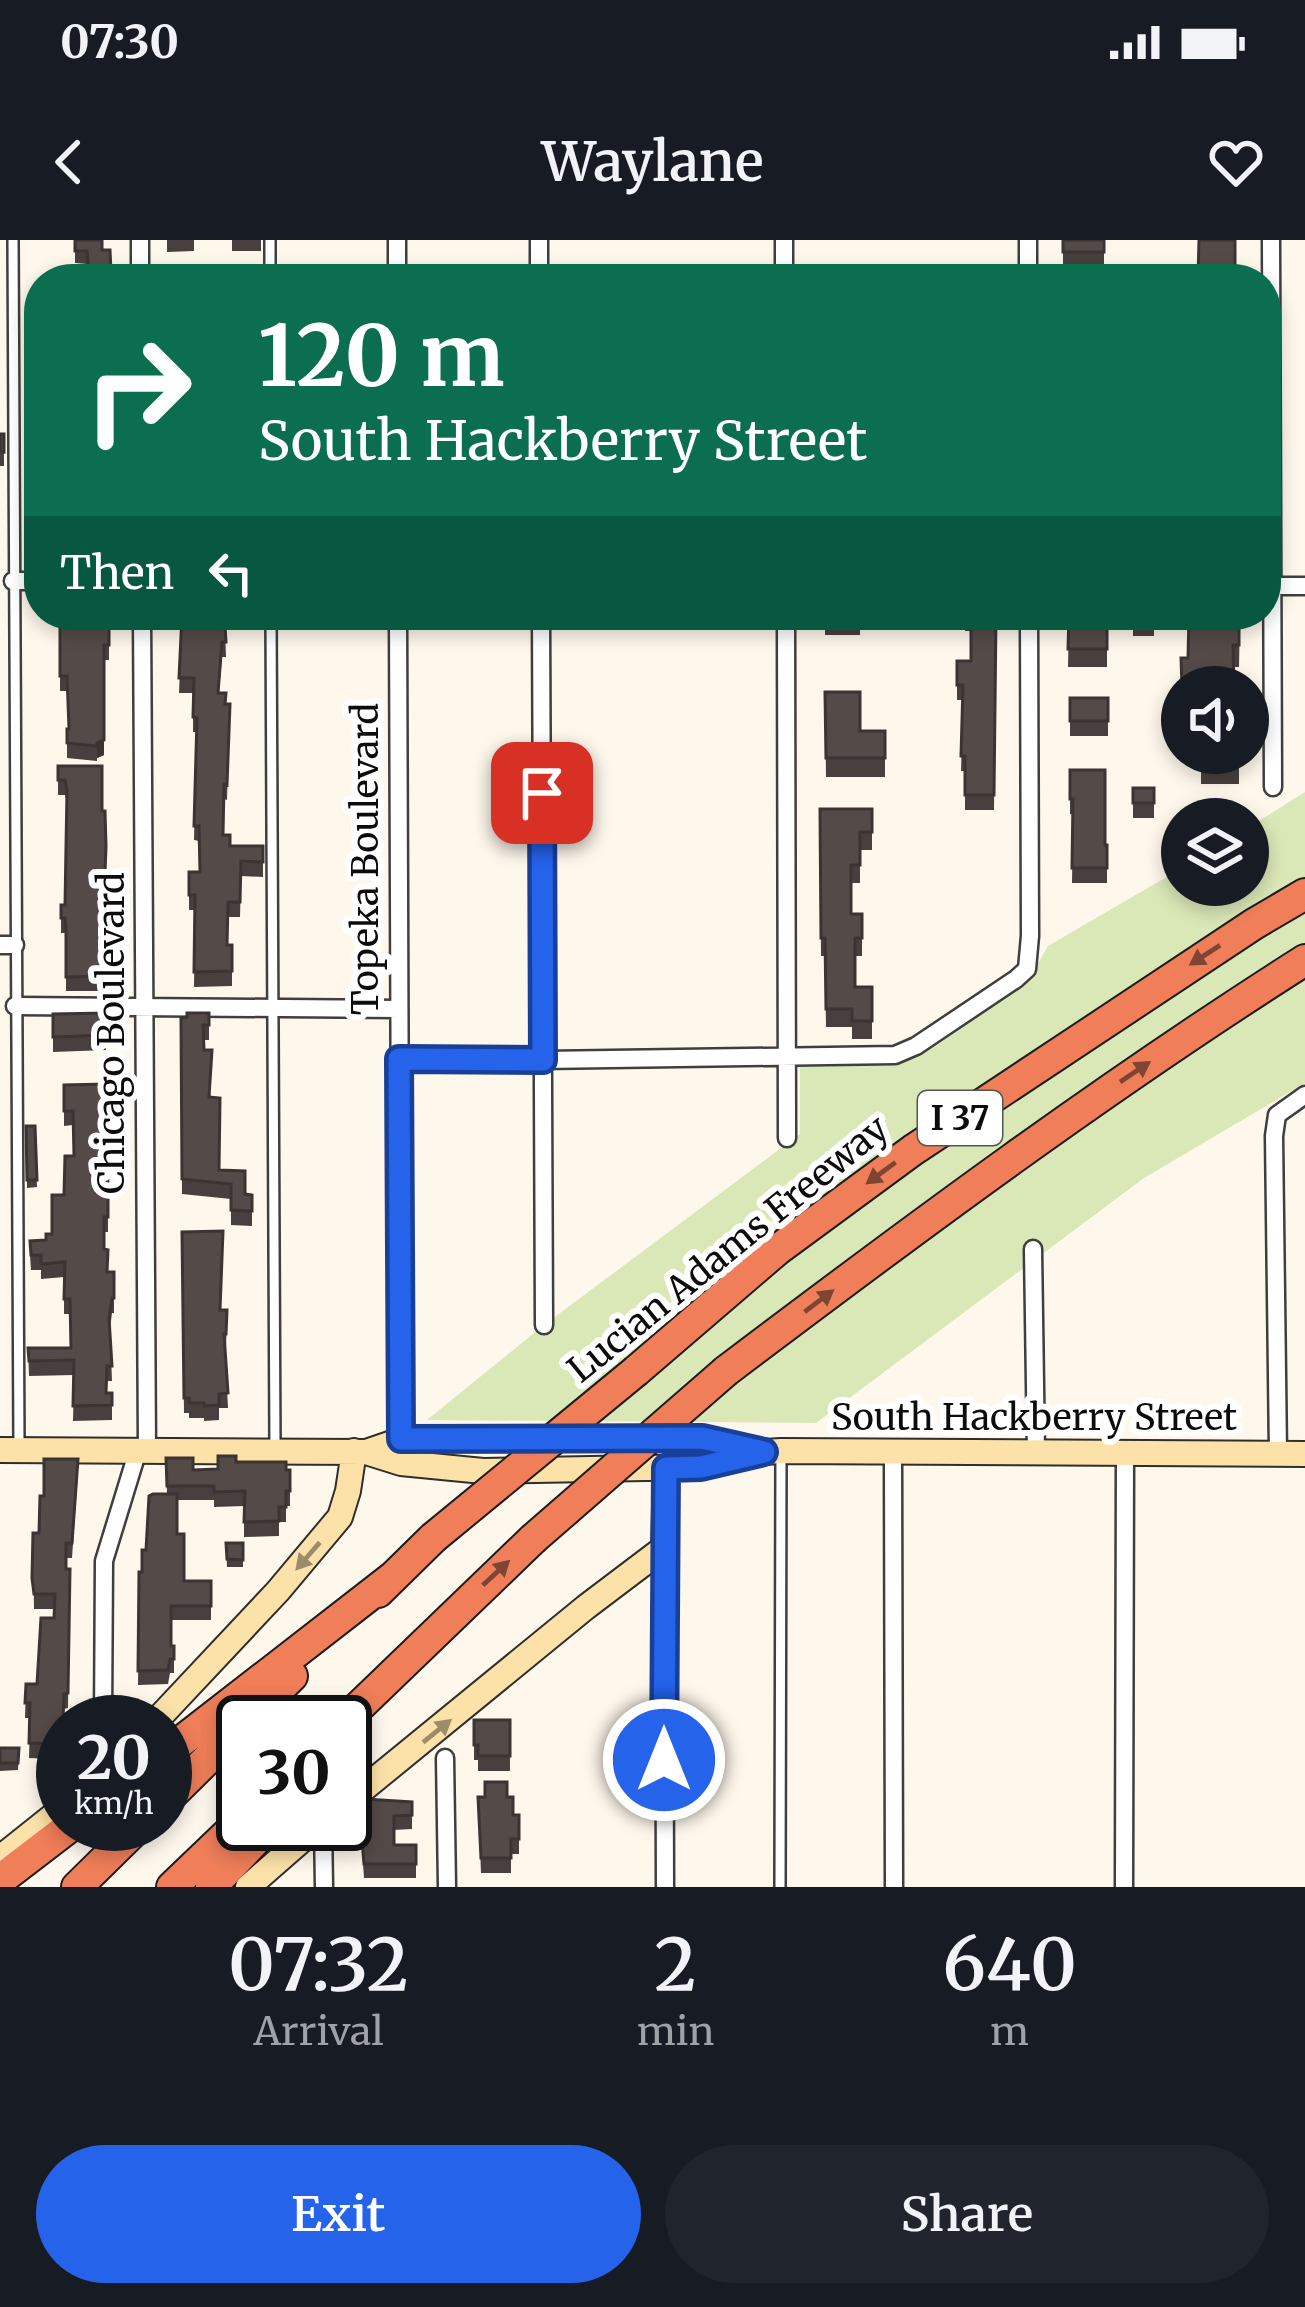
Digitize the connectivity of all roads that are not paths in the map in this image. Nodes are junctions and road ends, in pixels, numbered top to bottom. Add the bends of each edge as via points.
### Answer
1 (13, 240) edge
2 (13, 581) junction
3 (24, 581) edge
4 (142, 630) edge
5 (272, 630) edge
6 (398, 630) edge
7 (541, 630) edge
8 (786, 630) edge
9 (1029, 630) edge
10 (1270, 630) edge
11 (1273, 787) dead end
12 (1305, 894) edge
13 (8, 945) edge
14 (1305, 960) edge
15 (15, 1006) junction
16 (144, 1008) junction
17 (273, 1008) junction
18 (398, 1009) junction
19 (789, 1057) junction
20 (399, 1059) junction
21 (543, 1060) junction
22 (1305, 1095) edge
23 (787, 1138) dead end
24 (1033, 1249) dead end
25 (544, 1325) dead end
26 (9, 1450) edge
27 (142, 1450) junction
28 (275, 1451) junction
29 (401, 1451) junction
30 (360, 1452) junction
31 (772, 1452) junction
32 (1125, 1452) junction
33 (893, 1453) junction
34 (1036, 1453) junction
35 (1278, 1454) junction
36 (1305, 1454) edge
37 (666, 1468) junction
38 (664, 1549) junction
39 (393, 1577) junction
40 (460, 1607) junction
41 (103, 1695) edge
42 (180, 1695) edge
43 (273, 1695) edge
44 (370, 1695) edge
45 (372, 1709) edge
46 (192, 1733) edge
47 (216, 1751) edge
48 (445, 1758) dead end
49 (192, 1774) edge
50 (372, 1782) edge
51 (36, 1829) edge
52 (216, 1845) edge
53 (38, 1851) edge
54 (114, 1851) edge
55 (245, 1851) edge
56 (290, 1851) edge
57 (322, 1851) edge
58 (0, 1858) edge
59 (0, 1880) edge
60 (77, 1887) edge
61 (172, 1887) edge
62 (211, 1887) edge
63 (248, 1887) edge
64 (324, 1887) edge
65 (447, 1887) edge
66 (665, 1887) edge
67 (780, 1887) edge
68 (894, 1887) edge
69 (1124, 1887) edge

1 - 2 lane
2 - 3 street
2 - 13 lane
4 - 16 street, Chicago Boulevard
5 - 17 lane
6 - 18 street, Topeka Boulevard
7 - 21 street
8 - 19 street
9 - 19 street via 1027,969 895,1055
10 - 11 street
12 -> 39 highway, Lucian Adams Freeway / I 37, bridge via 913,1150 777,1250
13 - 15 lane
40 -> 14 highway, I 37, bridge via 726,1371 963,1192
15 - 16 street
15 - 26 lane
16 - 17 street
16 - 27 street, Chicago Boulevard
17 - 18 street
17 - 28 lane
18 - 20 street, Topeka Boulevard
19 - 21 street
19 - 23 street
20 - 21 street
20 - 29 street, Topeka Boulevard
21 - 25 street
22 - 35 street via 1277,1115 1274,1136
24 - 34 street
26 - 27 main road, South Hackberry Street
27 - 28 main road, South Hackberry Street
27 - 41 street, Chicago Boulevard via 104,1561
28 - 30 main road, South Hackberry Street
29 - 30 main road, South Hackberry Street
29 - 31 main road, South Hackberry Street via 702,1438
29 - 37 main road, South Hackberry Street via 483,1471
30 -> 42 main road via 329,1532
31 - 33 main road, South Hackberry Street
31 - 37 main road, South Hackberry Street
31 - 67 lane
32 - 34 main road, South Hackberry Street
32 - 35 main road, South Hackberry Street
32 - 69 street
33 - 34 main road, South Hackberry Street
33 - 68 street
35 - 36 main road, South Hackberry Street
37 - 38 main road
50 -> 38 main road
38 - 66 street
39 - 43 highway, Lucian Adams Freeway / I 37
39 - 46 highway
40 - 44 highway, I 37
40 - 45 highway
47 - 49 highway, Lucian Adams Freeway / I 37
48 - 65 street
51 - 58 main road
52 - 61 highway
53 - 59 highway
54 - 60 highway
55 - 62 highway
56 - 63 main road
57 - 64 street

